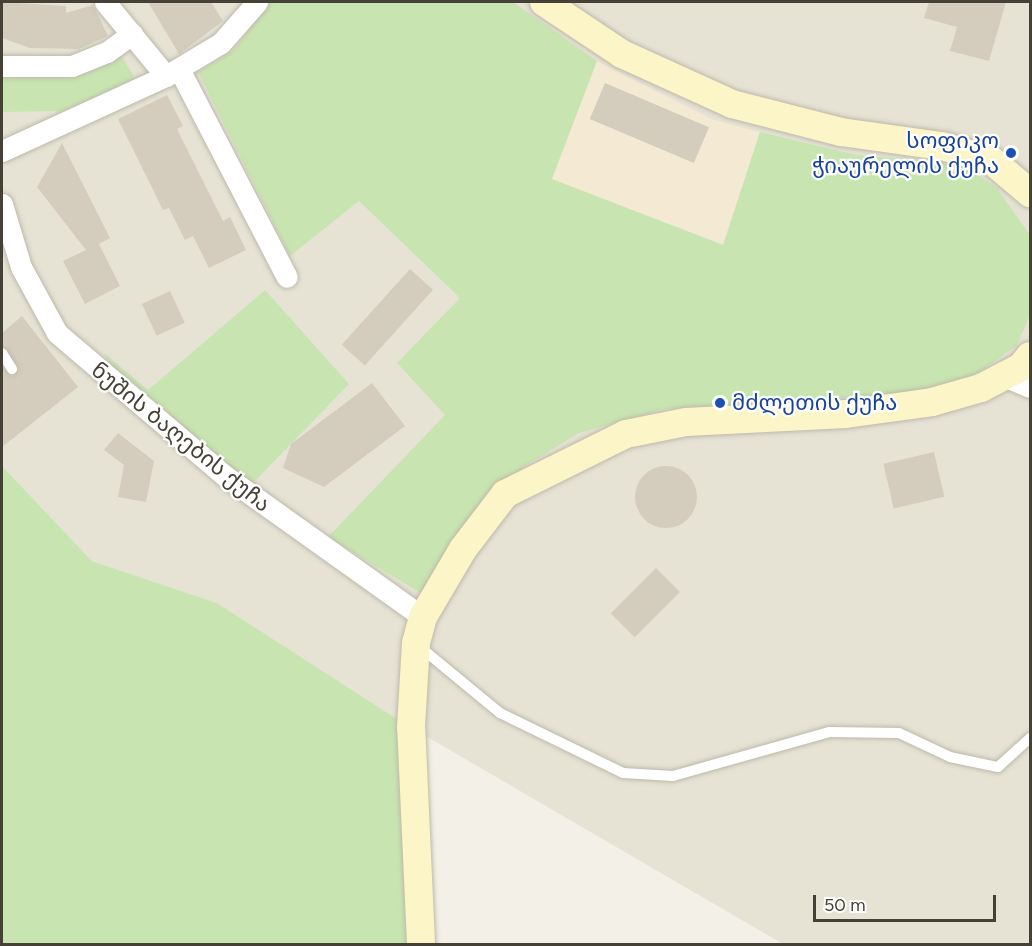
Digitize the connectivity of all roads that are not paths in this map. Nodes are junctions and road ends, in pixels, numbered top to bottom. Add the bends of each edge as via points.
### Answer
1 (105, 2) edge
2 (257, 2) edge
3 (544, 2) edge
4 (132, 34) junction
5 (2, 66) edge
6 (172, 72) junction
7 (2, 151) edge
8 (1030, 193) edge
9 (2, 204) edge
10 (288, 277) dead end
11 (2, 353) edge
12 (1030, 356) edge
13 (12, 369) dead end
14 (1004, 376) junction
15 (1030, 387) edge
16 (420, 630) junction
17 (1030, 738) edge
18 (421, 945) edge

1 - 4 street
2 - 6 street via 222,43
3 - 8 main road via 622,54 732,104 842,132 942,146 992,161
4 - 5 street via 107,52 72,66
4 - 6 street
6 - 7 street
6 - 10 street
9 - 16 street, ნუშის ბაღების ქუჩა via 21,267 57,333 216,469
11 - 13 lane
12 - 14 main road
14 - 15 street
14 - 16 main road via 932,402 846,414 686,423 626,434 505,494 463,549
16 - 17 lane via 500,713 623,773 673,776 830,732 900,733 950,757 998,767
16 - 18 main road via 411,728

